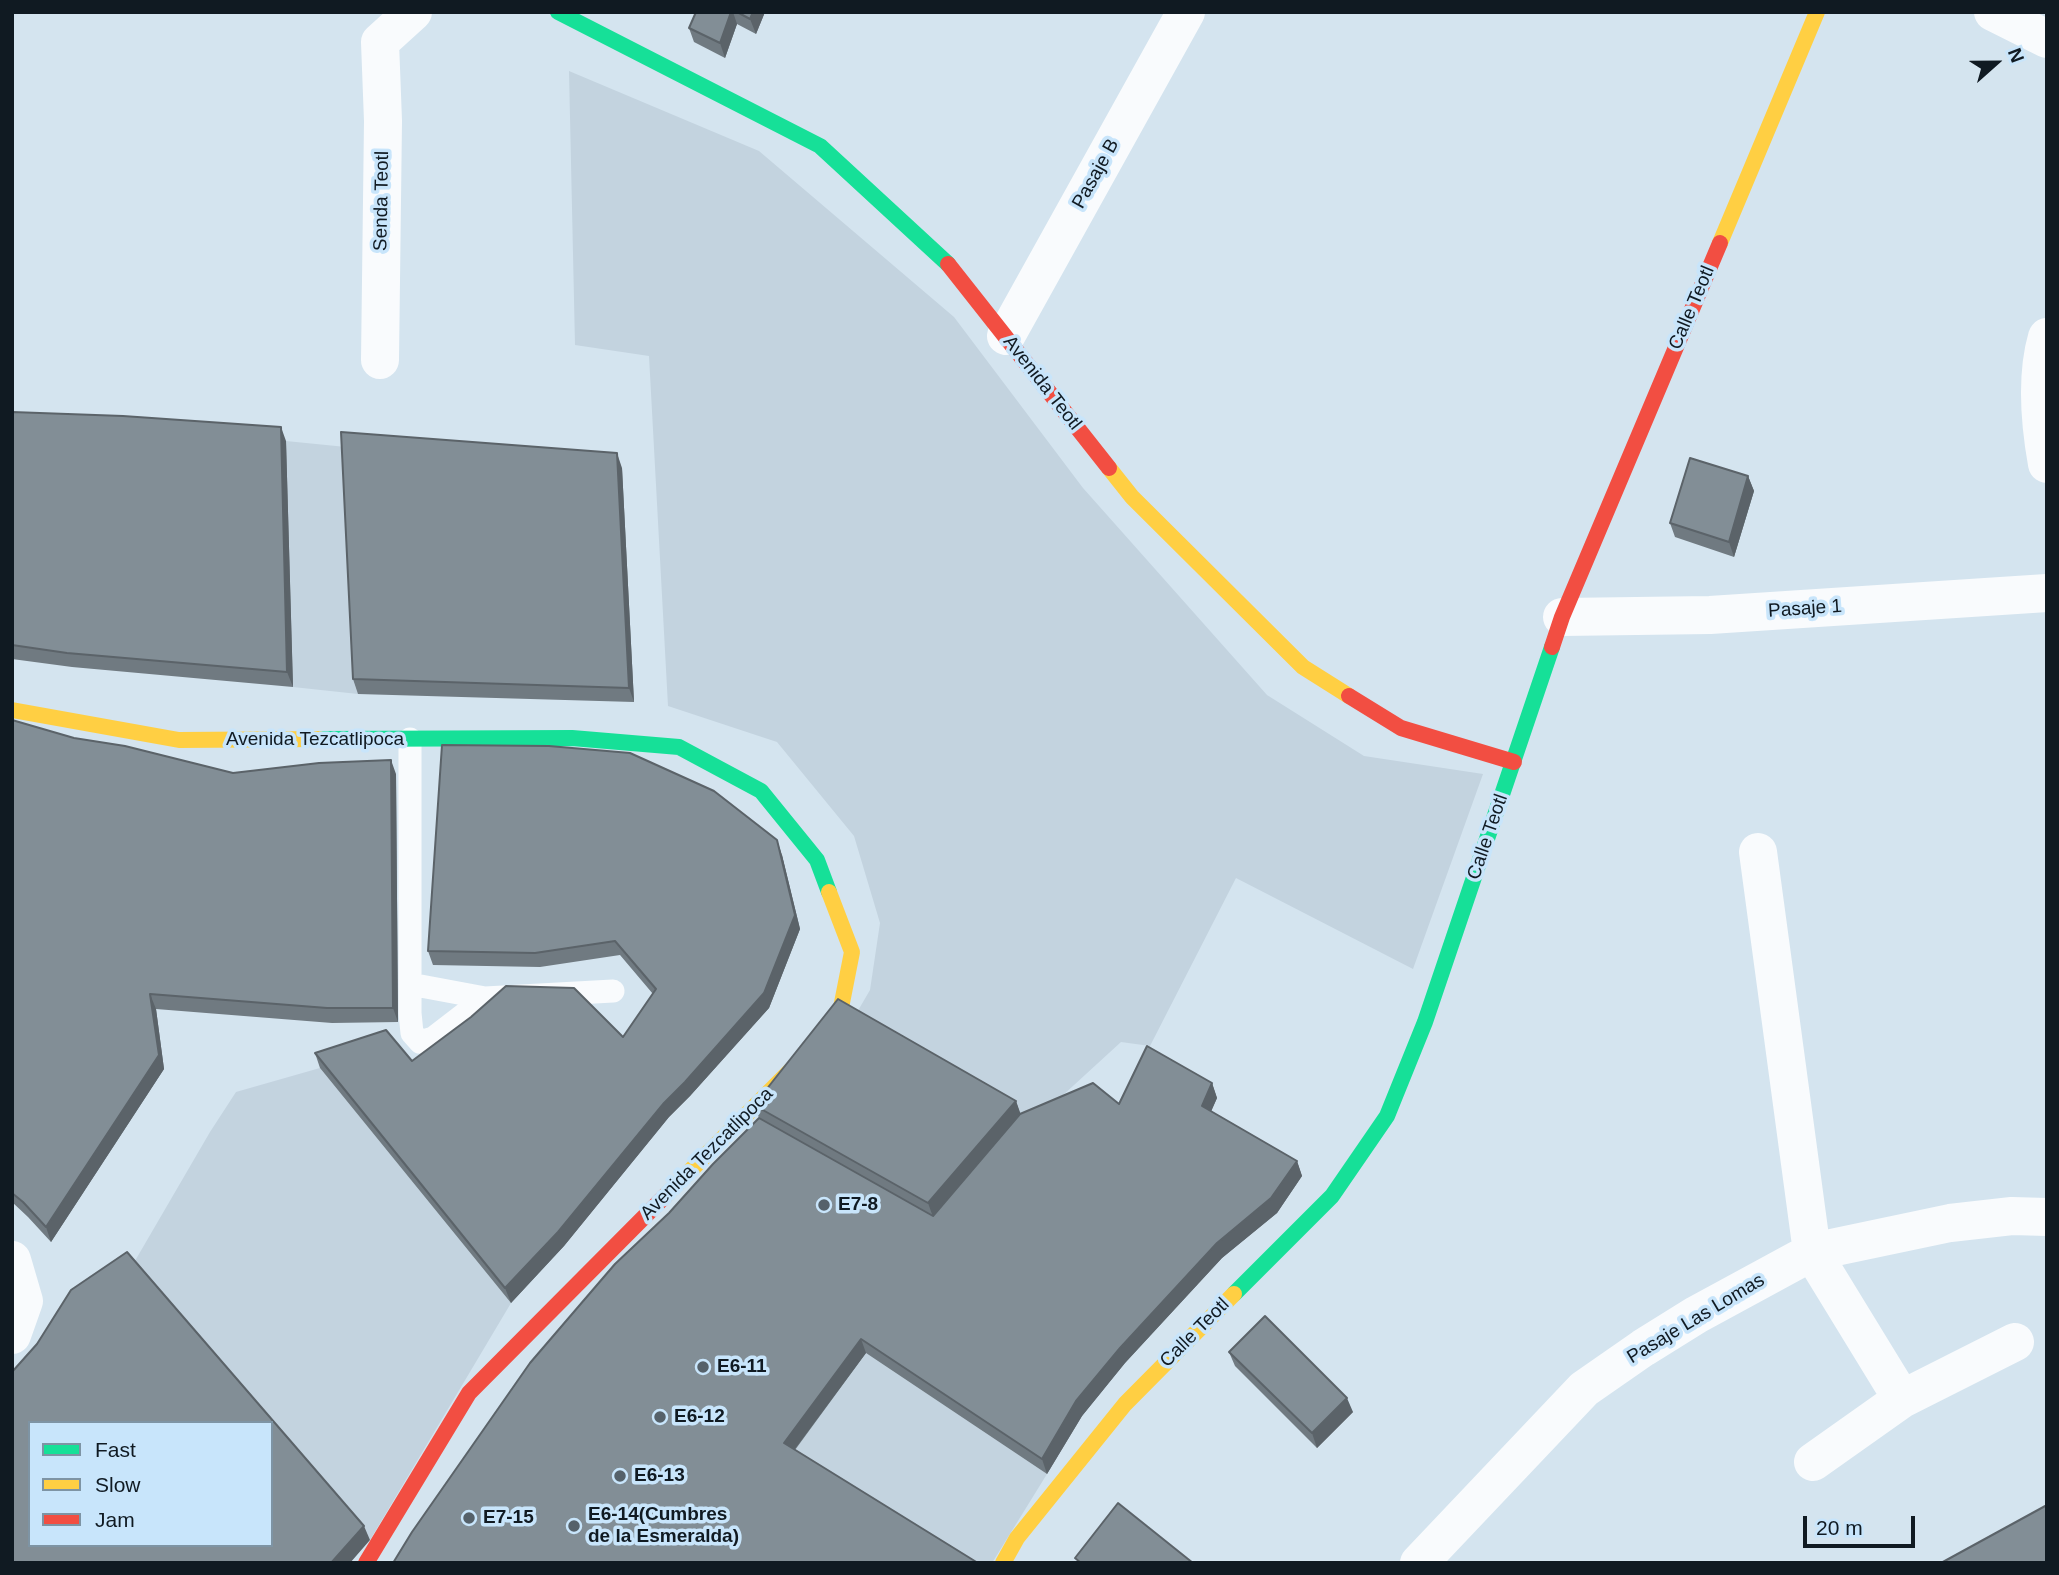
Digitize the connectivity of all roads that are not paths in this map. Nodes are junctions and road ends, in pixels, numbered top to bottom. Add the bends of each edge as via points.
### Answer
1 (412, 12) edge
2 (558, 12) edge
3 (1186, 12) edge
4 (1816, 12) edge
5 (1993, 12) edge
6 (381, 27) edge
7 (2047, 39) edge
8 (1006, 336) junction
9 (2047, 337) edge
10 (380, 360) dead end
11 (2047, 464) edge
12 (2047, 593) edge
13 (1562, 617) junction
14 (12, 710) edge
15 (410, 739) junction
16 (1514, 762) junction
17 (1758, 852) dead end
18 (410, 984) junction
19 (613, 991) dead end
20 (485, 998) junction
21 (2047, 1217) edge
22 (1812, 1252) junction
23 (12, 1260) edge
24 (12, 1335) edge
25 (2015, 1342) dead end
26 (1902, 1399) junction
27 (1813, 1462) dead end
28 (366, 1563) edge
29 (1003, 1563) edge
30 (1419, 1563) edge

1 - 6 street, Senda Teotl
2 - 8 street, Avenida Teotl via 820,146 950,266
3 - 8 street, Pasaje B
4 - 13 street, Calle Teotl
5 - 7 street
6 - 10 street, Senda Teotl
8 - 16 street, Avenida Teotl via 1132,497 1303,667 1401,728
9 - 11 street via 2041,357 2042,438
12 - 13 street, Pasaje 1 via 1710,615
13 - 16 street, Calle Teotl
14 - 15 street, Avenida Tezcatlipoca via 178,740
15 - 18 lane
15 - 28 street, Avenida Tezcatlipoca via 572,738 679,747 761,791 817,860 852,952 838,1023 469,1392
16 - 29 street, Calle Teotl via 1425,1022 1387,1116 1332,1196 1125,1404 1017,1538
17 - 22 street
18 - 20 lane
18 - 20 lane via 412,1033 420,1042 433,1038
19 - 20 lane
21 - 22 street, Pasaje Las Lomas via 1950,1223
22 - 26 street
22 - 30 street, Pasaje Las Lomas via 1696,1315 1584,1389
23 - 24 street via 24,1301
25 - 26 street
26 - 27 street

